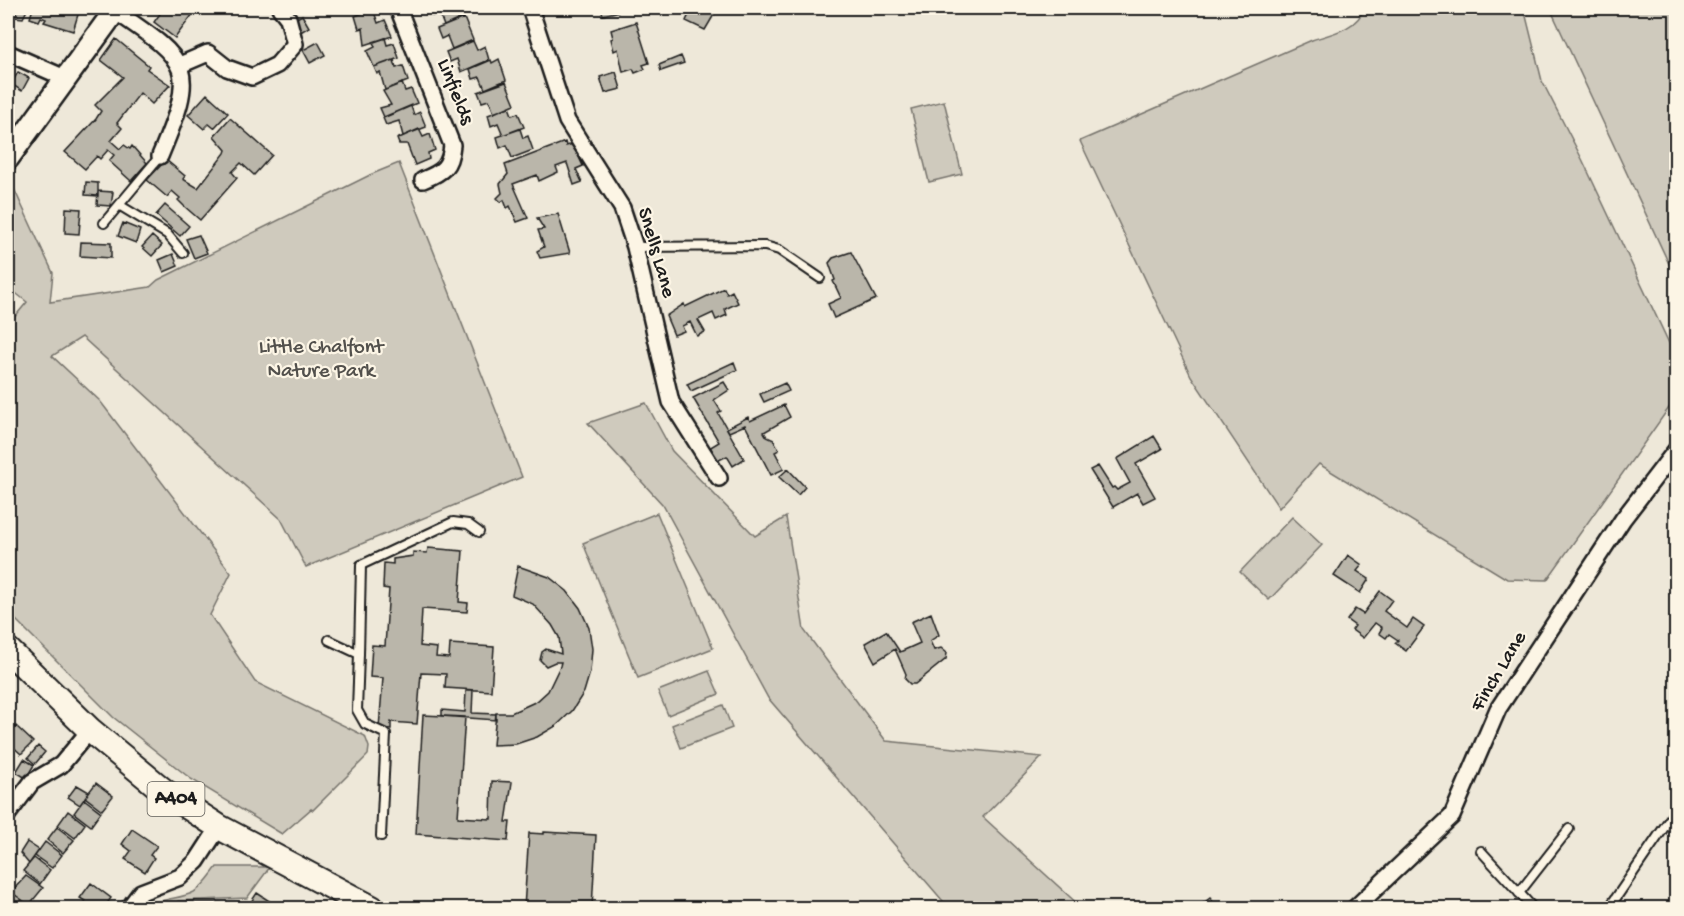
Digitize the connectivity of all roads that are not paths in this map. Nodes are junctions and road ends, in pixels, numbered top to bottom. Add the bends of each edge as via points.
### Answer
1 (280, 8) edge
2 (398, 8) edge
3 (530, 8) edge
4 (116, 9) edge
5 (8, 53) edge
6 (180, 65) junction
7 (65, 78) junction
8 (160, 156) joint
9 (8, 158) edge
10 (423, 180) dead end
11 (119, 206) junction
12 (104, 223) dead end
13 (635, 247) junction
14 (183, 253) dead end
15 (820, 278) dead end
16 (1677, 450) edge
17 (719, 478) dead end
18 (479, 532) dead end
19 (329, 640) dead end
20 (8, 650) edge
21 (359, 654) junction
22 (90, 730) junction
23 (1677, 810) edge
24 (8, 813) edge
25 (219, 827) junction
26 (1569, 828) dead end
27 (381, 836) dead end
28 (1481, 851) dead end
29 (1519, 893) junction
30 (129, 909) edge
31 (372, 909) edge
32 (1355, 909) edge
33 (1533, 909) edge
34 (1610, 909) edge

1 - 6 street via 288,18 295,44 277,65 252,77 227,69 208,53
2 - 10 street, Linfields via 452,145 451,161 443,172
3 - 13 street, Snells Lane via 567,122 622,208
4 - 6 street via 161,42
4 - 7 main road
5 - 7 street
6 - 8 street via 183,80 178,112
7 - 9 main road
8 - 11 lane
11 - 12 lane
11 - 14 lane via 168,234
13 - 15 lane via 765,246 779,250
13 - 17 street, Snells Lane via 671,402
16 - 32 street, Finch Lane via 1623,519 1498,709 1452,816
18 - 21 lane via 468,524 453,522 361,565
19 - 21 lane
20 - 22 main road, A404
21 - 27 lane via 357,710 364,724 387,734
22 - 24 street via 62,765 32,782
22 - 25 main road, A404 via 165,792
23 - 34 lane
25 - 30 street via 180,877 141,892
25 - 31 main road, A404
26 - 29 lane
28 - 29 lane
29 - 33 lane

